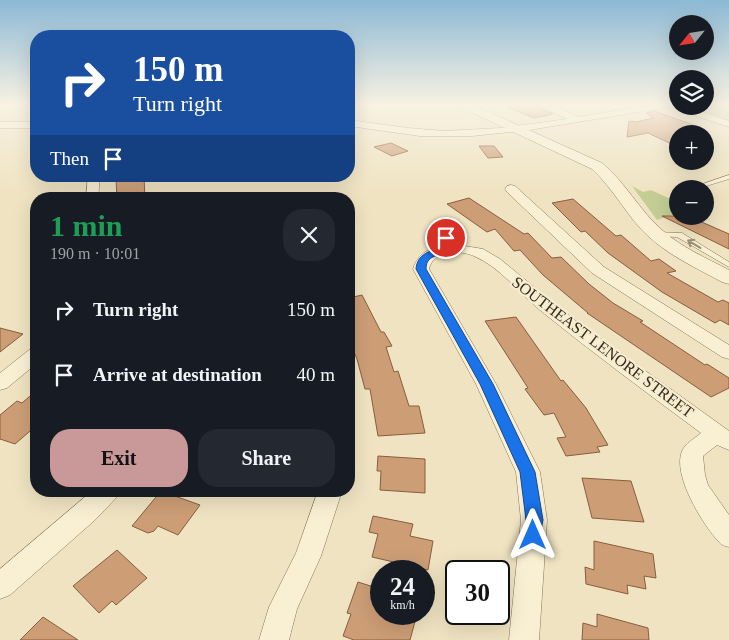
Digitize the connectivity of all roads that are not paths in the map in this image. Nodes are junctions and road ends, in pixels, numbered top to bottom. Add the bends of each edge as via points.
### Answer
1 (530, 134) edge
2 (729, 177) edge
3 (714, 182) edge
4 (510, 189) dead end
5 (656, 234) junction
6 (729, 265) edge
7 (729, 278) edge
8 (729, 352) edge
9 (30, 359) edge
10 (0, 382) edge
11 (722, 438) edge
12 (102, 497) edge
13 (328, 497) edge
14 (729, 536) edge
15 (0, 586) edge
16 (274, 640) edge
17 (524, 640) edge

1 - 5 street via 602,170
2 - 3 lane
4 - 8 street via 598,270
6 -> 5 lane via 679,235
5 - 7 street
9 - 10 street
11 - 14 street via 692,453 690,464 694,482
11 - 17 street, SOUTHEAST LENORE STREET via 543,304 486,256 447,244 426,256 421,269 486,384 528,472 534,520
12 - 15 street
13 - 16 street via 308,556 283,607

